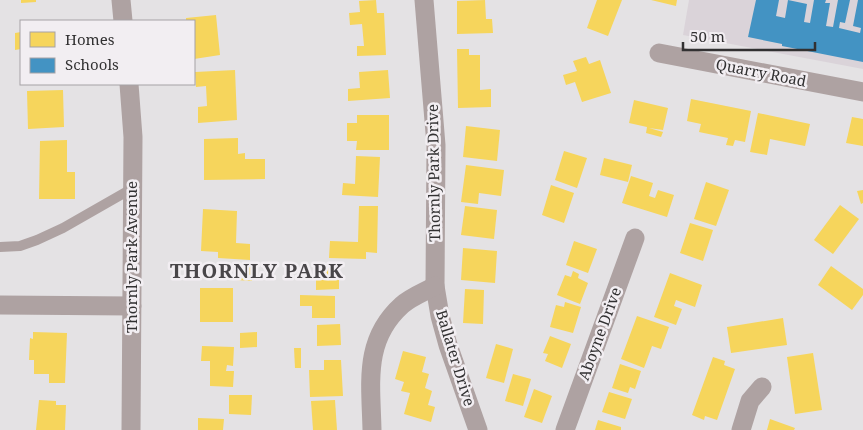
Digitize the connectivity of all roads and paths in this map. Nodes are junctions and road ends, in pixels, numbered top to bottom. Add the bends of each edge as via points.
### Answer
1 (121, 0) edge
2 (424, 0) edge
3 (123, 20) edge
4 (659, 53) dead end
5 (129, 85) edge
6 (863, 92) edge
7 (133, 188) junction
8 (636, 238) dead end
9 (0, 247) edge
10 (435, 286) junction
11 (0, 305) edge
12 (132, 306) junction
13 (762, 387) dead end
14 (131, 430) edge
15 (372, 430) edge
16 (478, 430) edge
17 (565, 430) edge
18 (741, 430) edge

1 - 3 street
2 - 10 street, Thornly Park Drive via 436,145
4 - 6 street, Quarry Road
5 - 7 street, Thornly Park Avenue
7 - 9 lane via 37,240 20,246
7 - 12 street, Thornly Park Avenue
8 - 17 street, Aboyne Drive
10 - 15 street via 403,304 385,323 370,367
10 - 16 street, Ballater Drive via 448,345
11 - 12 street
12 - 14 street, Thornly Park Avenue
13 - 18 street via 750,400

